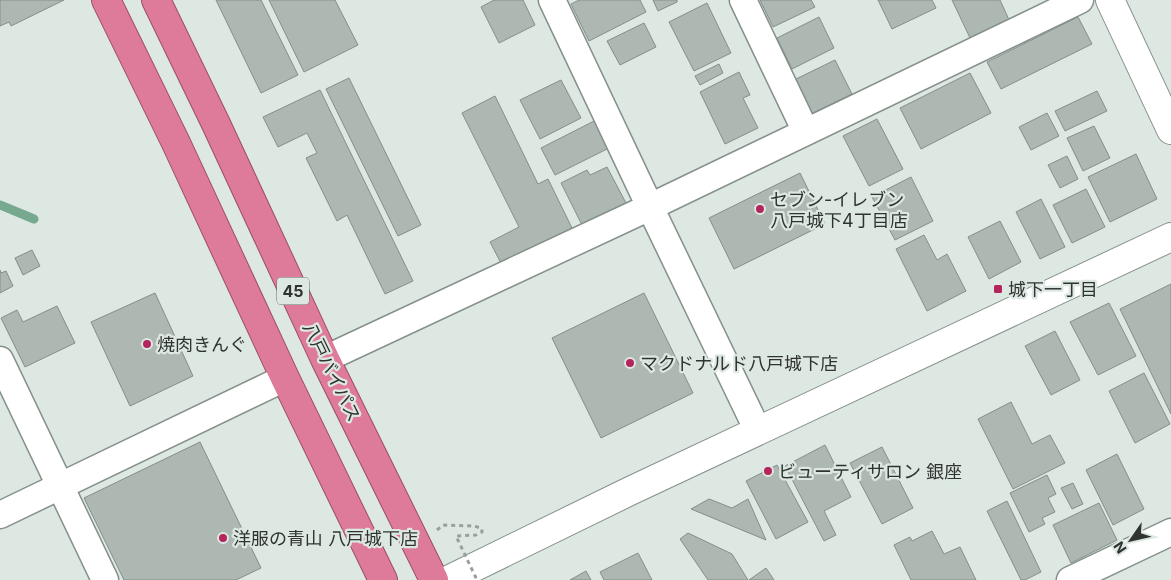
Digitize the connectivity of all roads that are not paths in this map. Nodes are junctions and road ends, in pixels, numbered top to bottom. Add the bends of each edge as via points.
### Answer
1 (106, 0) edge
2 (156, 0) edge
3 (552, 0) edge
4 (743, 0) edge
5 (1080, 0) edge
6 (1110, 0) edge
7 (1171, 130) edge
8 (806, 132) junction
9 (650, 207) junction
10 (1171, 237) edge
11 (325, 359) junction
12 (0, 360) edge
13 (285, 378) junction
14 (758, 431) junction
15 (60, 486) junction
16 (0, 515) edge
17 (1171, 532) edge
18 (104, 580) edge
19 (383, 580) edge
20 (434, 580) edge
21 (448, 580) edge
22 (1070, 580) edge

1 - 13 highway, 45
2 - 11 highway, 八戸バイパス / 45
3 - 9 street
4 - 8 street
5 - 8 street
6 - 7 street
8 - 9 street
9 - 11 street
9 - 14 street
10 - 14 street
11 - 20 highway, 八戸バイパス / 45
12 - 15 street
13 - 15 street
13 - 19 highway, 45
14 - 21 street
15 - 16 street
15 - 18 street
17 - 22 street

